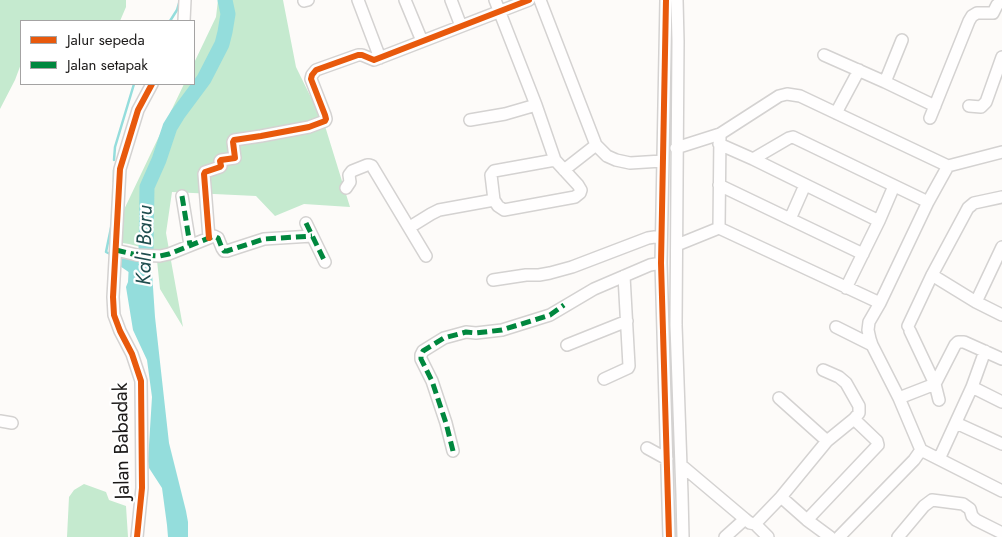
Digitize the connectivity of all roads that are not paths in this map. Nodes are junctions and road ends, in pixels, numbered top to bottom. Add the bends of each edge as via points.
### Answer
1 (185, 0) edge
2 (358, 0) edge
3 (406, 0) edge
4 (451, 0) edge
5 (529, 0) edge
6 (540, 0) edge
7 (666, 0) edge
8 (676, 0) edge
9 (1002, 2) edge
10 (497, 5) edge
11 (184, 20) edge
12 (461, 26) junction
13 (902, 40) dead end
14 (422, 41) junction
15 (666, 41) junction
16 (678, 41) junction
17 (824, 55) dead end
18 (1002, 57) edge
19 (380, 58) junction
20 (859, 70) junction
21 (884, 82) junction
22 (151, 85) edge
23 (536, 105) junction
24 (935, 106) junction
25 (969, 106) dead end
26 (836, 113) junction
27 (930, 118) dead end
28 (470, 120) dead end
29 (719, 139) junction
30 (596, 145) junction
31 (676, 148) junction
32 (1002, 152) edge
33 (753, 159) junction
34 (555, 160) junction
35 (662, 161) junction
36 (948, 166) junction
37 (564, 170) junction
38 (719, 185) junction
39 (806, 185) junction
40 (894, 186) junction
41 (346, 188) dead end
42 (182, 196) dead end
43 (1002, 197) edge
44 (494, 200) junction
45 (928, 202) junction
46 (790, 219) junction
47 (879, 221) junction
48 (306, 222) dead end
49 (410, 227) junction
50 (718, 228) junction
51 (312, 236) junction
52 (661, 236) junction
53 (209, 238) junction
54 (190, 245) junction
55 (677, 245) junction
56 (1002, 247) edge
57 (116, 254) junction
58 (863, 254) junction
59 (426, 256) dead end
60 (325, 262) dead end
61 (661, 263) junction
62 (932, 275) junction
63 (624, 276) junction
64 (493, 280) dead end
65 (846, 288) junction
66 (976, 302) junction
67 (880, 303) junction
68 (1002, 315) edge
69 (627, 321) junction
70 (662, 325) junction
71 (676, 325) junction
72 (836, 327) dead end
73 (566, 345) dead end
74 (872, 346) junction
75 (985, 351) junction
76 (1002, 359) edge
77 (823, 370) dead end
78 (604, 379) dead end
79 (935, 384) junction
80 (972, 387) junction
81 (779, 398) dead end
82 (899, 398) junction
83 (939, 400) dead end
84 (1002, 402) edge
85 (854, 419) junction
86 (0, 421) edge
87 (12, 423) dead end
88 (956, 423) junction
89 (828, 441) junction
90 (1002, 444) edge
91 (646, 448) dead end
92 (921, 450) junction
93 (453, 451) dead end
94 (667, 459) junction
95 (939, 459) junction
96 (681, 465) junction
97 (1002, 490) edge
98 (781, 497) junction
99 (808, 520) junction
100 (750, 522) junction
101 (1002, 533) edge
102 (137, 537) edge
103 (669, 537) edge
104 (683, 537) edge
105 (725, 537) edge
106 (768, 537) edge
107 (830, 537) edge
108 (839, 537) edge
109 (898, 537) edge

1 - 11 street
2 - 19 street
3 - 14 street
4 - 12 street
5 - 10 street
6 - 30 street
7 - 15 street
8 - 16 street
9 - 24 street via 993,13 972,16
10 - 12 street
10 - 23 street
12 - 14 street
13 - 21 street
14 - 19 street
15 - 16 street
15 - 35 street
16 - 31 street
17 - 20 street
18 - 25 street via 986,102 981,107
19 - 53 street via 374,60 358,55 314,72 312,79 325,115 324,122 234,140 235,158 221,160 220,167 204,174
20 - 21 street
20 - 26 street
21 - 24 street
22 - 57 street, Jalan Babadak via 138,110 120,169
23 - 28 street
23 - 34 street
24 - 27 street
26 - 29 street via 800,96 784,94
26 - 36 street
29 - 31 street
29 - 33 street
29 - 38 street
30 - 35 street via 616,160 630,163
30 - 37 street
31 - 55 street
32 - 36 street
33 - 39 street
33 - 40 street via 793,137
34 - 37 street
34 - 44 street via 494,170 491,175
35 - 52 street
36 - 45 street
37 - 44 street via 580,189 576,197 504,210
38 - 46 street
38 - 50 street
39 - 46 street
39 - 47 street
40 - 45 street
40 - 47 street
41 - 49 street via 352,171 370,165
42 - 54 street
43 - 62 street via 969,207
44 - 49 street via 439,210
45 - 67 street
46 - 58 street
47 - 58 street
48 - 51 street
49 - 59 street
50 - 55 street
50 - 65 street
51 - 53 street via 267,239 227,251 222,248 218,237
51 - 60 street
52 - 61 street
52 - 64 street via 550,273
53 - 54 street
54 - 57 street via 160,256
55 - 71 street
56 - 66 street
57 - 102 street, Jalan Babadak via 114,316 141,377 142,388 142,488
58 - 65 street
61 - 63 street
61 - 70 street
62 - 66 street
62 - 79 street via 909,328
63 - 69 street
63 - 93 street via 550,315 502,330 458,334 444,338 423,351 422,359
65 - 67 street
66 - 68 street
67 - 74 street via 868,326
69 - 73 street
69 - 78 street via 629,366
70 - 71 street
70 - 94 street
71 - 96 street
72 - 74 street
74 - 82 street
75 - 76 street
75 - 79 street via 958,342
75 - 80 street
77 - 85 street via 841,378 850,389 860,407
79 - 82 street
79 - 83 street
80 - 84 street
80 - 88 street
81 - 89 street
82 - 92 street
85 - 89 street
85 - 99 street via 878,445
86 - 87 street
88 - 90 street
88 - 95 street
89 - 98 street
91 - 94 street
92 - 95 street
92 - 108 street
94 - 103 street
95 - 97 street
96 - 100 street
96 - 104 street
98 - 99 street
98 - 100 street
99 - 107 street
100 - 105 street
100 - 106 street
101 - 109 street via 974,518 963,504 932,500

